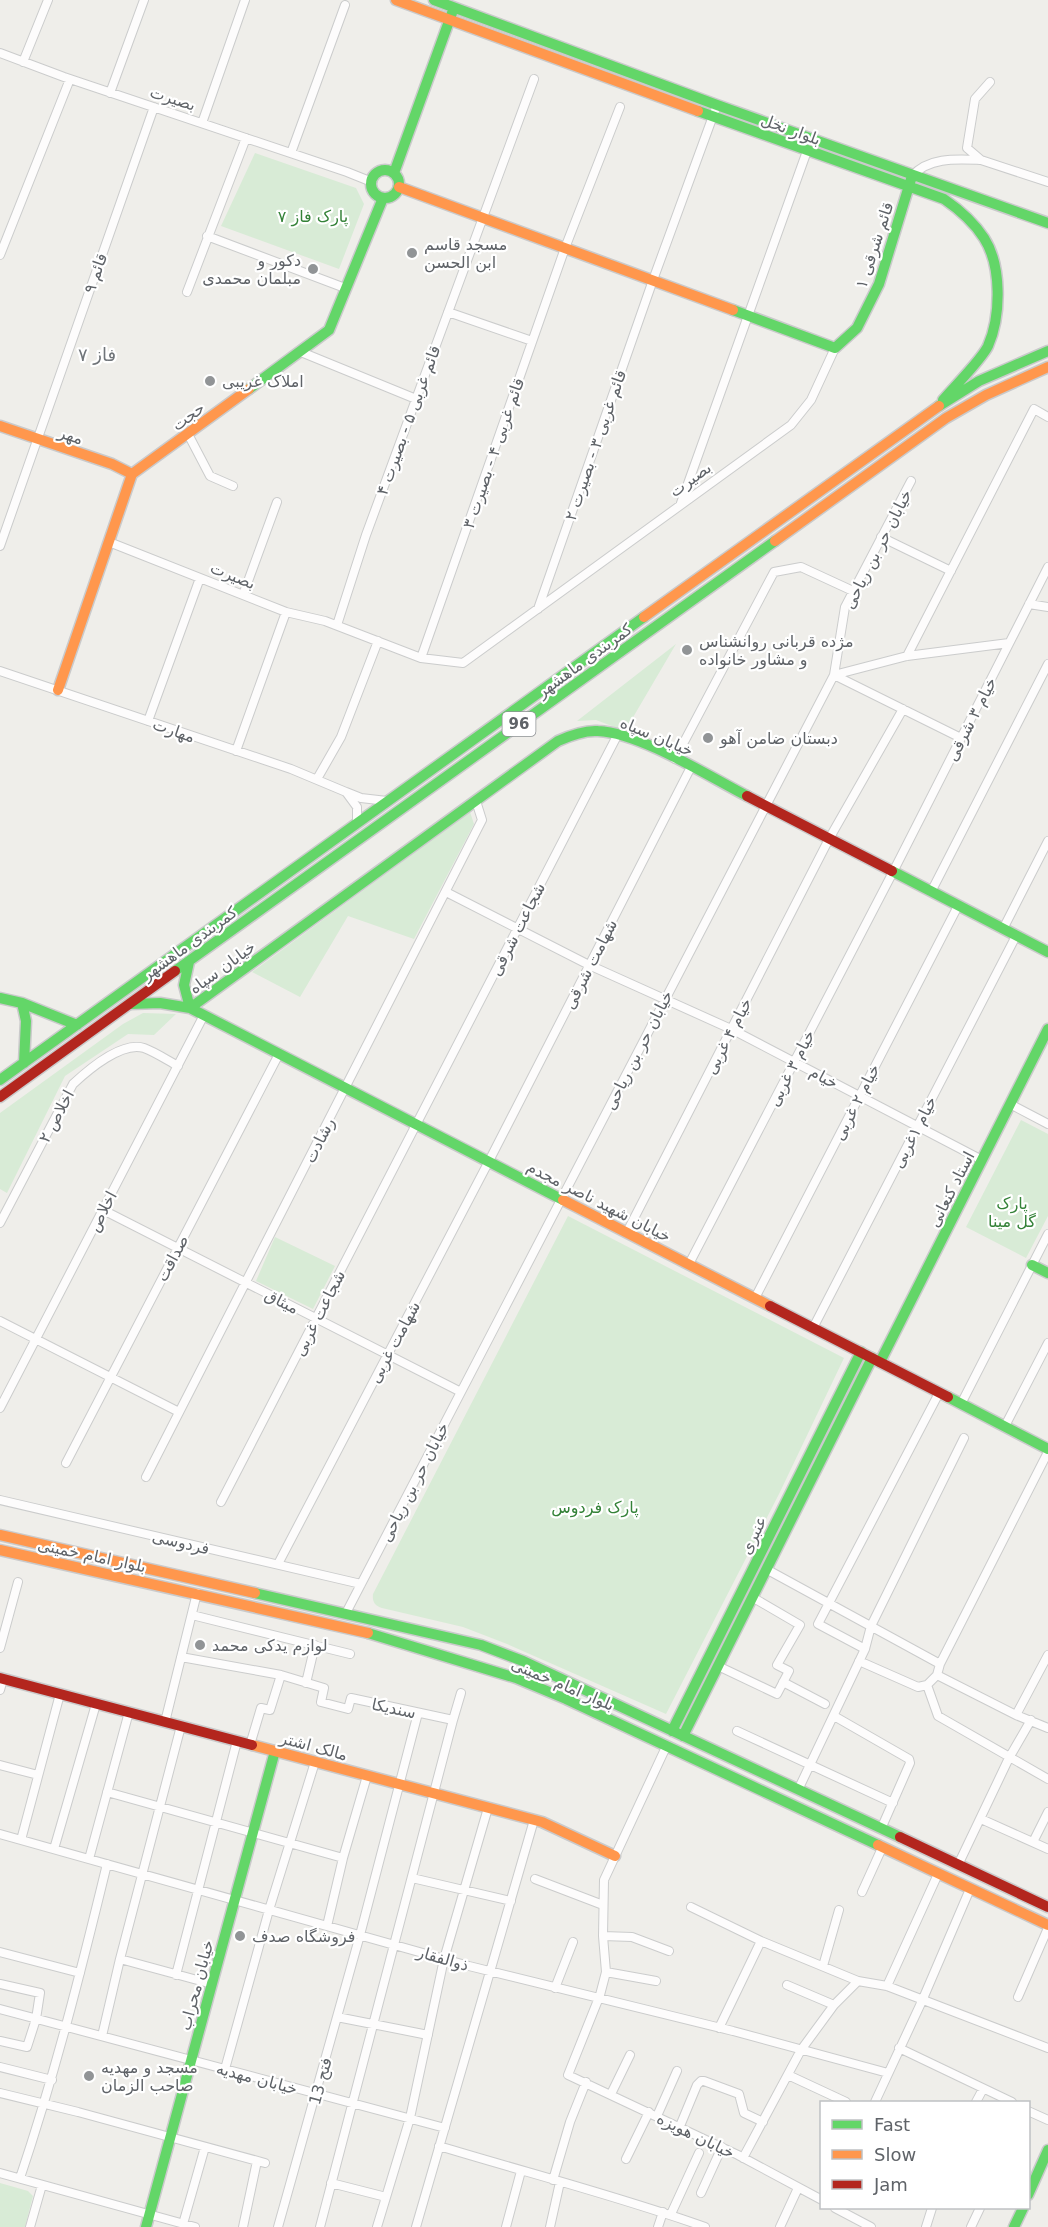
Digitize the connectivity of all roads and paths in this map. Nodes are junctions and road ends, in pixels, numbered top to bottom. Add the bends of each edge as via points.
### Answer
1 (48, 0) edge
2 (144, 0) edge
3 (245, 0) edge
4 (396, 0) edge
5 (434, 0) edge
6 (345, 5) dead end
7 (453, 7) junction
8 (450, 19) junction
9 (0, 53) edge
10 (23, 62) junction
11 (70, 79) junction
12 (534, 79) dead end
13 (990, 82) dead end
14 (110, 93) junction
15 (717, 105) junction
16 (620, 106) dead end
17 (154, 107) junction
18 (713, 117) junction
19 (202, 123) junction
20 (246, 138) junction
21 (807, 151) junction
22 (291, 153) junction
23 (981, 160) junction
24 (394, 173) junction
25 (912, 176) junction
26 (372, 182) junction
27 (1048, 182) edge
28 (399, 187) junction
29 (908, 188) junction
30 (383, 198) junction
31 (484, 217) junction
32 (1048, 223) edge
33 (207, 236) junction
34 (565, 248) junction
35 (0, 255) edge
36 (653, 280) junction
37 (345, 288) junction
38 (187, 292) dead end
39 (448, 312) junction
40 (748, 315) junction
41 (532, 341) junction
42 (835, 348) junction
43 (1048, 351) edge
44 (301, 352) junction
45 (1048, 367) edge
46 (416, 399) junction
47 (938, 406) junction
48 (1048, 417) edge
49 (0, 426) edge
50 (188, 434) junction
51 (37, 439) junction
52 (132, 474) junction
53 (911, 482) dead end
54 (233, 486) dead end
55 (277, 502) dead end
56 (681, 504) junction
57 (882, 537) junction
58 (109, 542) junction
59 (0, 546) edge
60 (1048, 567) edge
61 (951, 571) junction
62 (200, 578) junction
63 (854, 591) junction
64 (243, 595) junction
65 (1029, 604) junction
66 (1048, 607) edge
67 (537, 610) junction
68 (286, 612) junction
69 (337, 625) junction
70 (378, 641) junction
71 (1009, 643) junction
72 (907, 656) junction
73 (421, 658) junction
74 (1048, 664) edge
75 (0, 671) edge
76 (834, 675) junction
77 (58, 690) junction
78 (903, 709) junction
79 (148, 721) junction
80 (618, 734) junction
81 (961, 738) junction
82 (236, 751) junction
83 (675, 759) junction
84 (691, 767) junction
85 (316, 779) junction
86 (346, 792) junction
87 (389, 801) junction
88 (476, 801) junction
89 (766, 806) junction
90 (357, 824) junction
91 (829, 838) junction
92 (1048, 841) edge
93 (893, 872) junction
94 (446, 892) junction
95 (931, 892) junction
96 (958, 906) junction
97 (517, 928) junction
98 (1003, 929) junction
99 (1016, 936) junction
100 (1048, 952) edge
101 (189, 962) junction
102 (589, 965) junction
103 (0, 998) edge
104 (665, 999) junction
105 (22, 1003) junction
106 (130, 1004) junction
107 (190, 1008) junction
108 (204, 1015) junction
109 (77, 1025) junction
110 (731, 1029) junction
111 (1048, 1029) edge
112 (279, 1054) junction
113 (794, 1062) junction
114 (24, 1063) junction
115 (178, 1066) junction
116 (0, 1080) edge
117 (346, 1088) junction
118 (860, 1096) junction
119 (0, 1097) edge
120 (1010, 1104) junction
121 (416, 1124) junction
122 (1048, 1124) edge
123 (918, 1126) junction
124 (982, 1160) junction
125 (489, 1161) junction
126 (562, 1199) junction
127 (103, 1210) junction
128 (0, 1223) edge
129 (627, 1233) junction
130 (1048, 1234) edge
131 (177, 1248) junction
132 (689, 1264) junction
133 (1032, 1265) junction
134 (1048, 1274) edge
135 (246, 1283) junction
136 (755, 1298) junction
137 (316, 1318) junction
138 (0, 1321) edge
139 (813, 1328) junction
140 (35, 1340) junction
141 (1048, 1342) edge
142 (861, 1352) junction
143 (387, 1355) junction
144 (876, 1360) junction
145 (110, 1377) junction
146 (461, 1392) junction
147 (939, 1393) junction
148 (961, 1404) junction
149 (0, 1407) edge
150 (179, 1412) junction
151 (1005, 1426) junction
152 (964, 1438) dead end
153 (1048, 1450) edge
154 (66, 1463) dead end
155 (146, 1477) dead end
156 (0, 1500) edge
157 (221, 1502) dead end
158 (0, 1535) edge
159 (0, 1550) edge
160 (278, 1564) junction
161 (766, 1569) junction
162 (18, 1582) dead end
163 (361, 1584) junction
164 (197, 1593) junction
165 (752, 1597) junction
166 (828, 1603) junction
167 (346, 1613) junction
168 (192, 1615) junction
169 (871, 1626) junction
170 (459, 1639) junction
171 (315, 1645) junction
172 (481, 1645) junction
173 (0, 1648) edge
174 (865, 1649) junction
175 (350, 1654) dead end
176 (1048, 1655) edge
177 (181, 1657) junction
178 (452, 1660) junction
179 (859, 1661) junction
180 (939, 1664) junction
181 (718, 1666) junction
182 (477, 1667) junction
183 (281, 1675) junction
184 (937, 1676) junction
185 (2, 1679) edge
186 (783, 1682) junction
187 (306, 1683) junction
188 (927, 1685) junction
189 (0, 1690) edge
190 (460, 1693) dead end
191 (60, 1694) junction
192 (96, 1704) junction
193 (825, 1704) dead end
194 (129, 1712) junction
195 (418, 1713) junction
196 (1016, 1715) junction
197 (834, 1716) junction
198 (453, 1720) junction
199 (1031, 1720) junction
200 (165, 1722) junction
201 (182, 1726) junction
202 (1048, 1728) edge
203 (672, 1731) junction
204 (737, 1731) dead end
205 (683, 1736) junction
206 (237, 1741) junction
207 (250, 1745) junction
208 (666, 1747) junction
209 (274, 1751) junction
210 (1009, 1758) junction
211 (315, 1762) junction
212 (0, 1765) edge
213 (810, 1765) junction
214 (38, 1775) junction
215 (367, 1776) junction
216 (1048, 1779) edge
217 (399, 1784) junction
218 (798, 1790) junction
219 (107, 1792) junction
220 (435, 1794) junction
221 (893, 1803) junction
222 (160, 1806) junction
223 (488, 1808) junction
224 (1048, 1812) edge
225 (981, 1819) junction
226 (534, 1820) junction
227 (216, 1821) junction
228 (882, 1829) junction
229 (253, 1832) junction
230 (0, 1834) edge
231 (21, 1840) junction
232 (290, 1842) junction
233 (1033, 1842) junction
234 (882, 1848) junction
235 (54, 1849) junction
236 (1048, 1849) edge
237 (615, 1856) junction
238 (343, 1858) junction
239 (89, 1859) junction
240 (106, 1864) junction
241 (958, 1865) junction
242 (142, 1874) junction
243 (938, 1874) junction
244 (412, 1878) junction
245 (535, 1880) dead end
246 (970, 1889) junction
247 (199, 1890) junction
248 (464, 1890) junction
249 (862, 1892) dead end
250 (234, 1900) junction
251 (511, 1901) junction
252 (603, 1905) junction
253 (691, 1907) dead end
254 (1048, 1907) edge
255 (269, 1910) junction
256 (839, 1910) dead end
257 (327, 1926) junction
258 (1048, 1927) edge
259 (360, 1935) junction
260 (603, 1936) junction
261 (761, 1941) junction
262 (573, 1942) dead end
263 (394, 1945) junction
264 (669, 1951) dead end
265 (0, 1952) edge
266 (120, 1959) junction
267 (444, 1959) junction
268 (823, 1966) junction
269 (490, 1971) junction
270 (606, 1972) junction
271 (80, 1973) junction
272 (176, 1975) junction
273 (656, 1981) dead end
274 (858, 1981) junction
275 (0, 1984) edge
276 (212, 1984) junction
277 (787, 1985) dead end
278 (887, 1986) junction
279 (555, 1988) junction
280 (1017, 1997) dead end
281 (599, 1999) junction
282 (922, 2001) junction
283 (834, 2005) junction
284 (0, 2009) edge
285 (338, 2017) junction
286 (36, 2019) junction
287 (373, 2024) junction
288 (67, 2027) junction
289 (719, 2028) junction
290 (428, 2035) junction
291 (102, 2036) junction
292 (0, 2041) edge
293 (1047, 2045) edge
294 (899, 2048) junction
295 (801, 2050) junction
296 (630, 2055) dead end
297 (191, 2060) junction
298 (0, 2067) edge
299 (225, 2069) junction
300 (676, 2072) dead end
301 (888, 2073) junction
302 (788, 2075) junction
303 (52, 2080) junction
304 (586, 2082) junction
305 (983, 2088) junction
306 (317, 2094) junction
307 (611, 2094) junction
308 (0, 2095) edge
309 (841, 2101) edge
310 (876, 2101) edge
311 (977, 2101) edge
312 (1008, 2101) edge
313 (351, 2103) junction
314 (44, 2105) junction
315 (1030, 2111) edge
316 (653, 2114) junction
317 (410, 2118) junction
318 (1048, 2120) edge
319 (763, 2122) junction
320 (680, 2126) junction
321 (445, 2128) junction
322 (170, 2138) junction
323 (439, 2146) junction
324 (205, 2147) junction
325 (722, 2147) junction
326 (1048, 2150) edge
327 (699, 2153) dead end
328 (743, 2158) junction
329 (626, 2159) dead end
330 (521, 2171) junction
331 (0, 2173) edge
332 (20, 2178) junction
333 (556, 2181) junction
334 (331, 2183) junction
335 (42, 2184) junction
336 (798, 2188) junction
337 (701, 2193) dead end
338 (1030, 2193) edge
339 (386, 2197) junction
340 (820, 2199) edge
341 (837, 2209) edge
342 (932, 2209) edge
343 (980, 2209) edge
344 (1023, 2209) edge
345 (667, 2213) junction
346 (150, 2215) junction
347 (183, 2224) junction
348 (30, 2227) edge
349 (146, 2227) edge
350 (195, 2227) edge
351 (243, 2227) edge
352 (279, 2227) edge
353 (320, 2227) edge
354 (377, 2227) edge
355 (416, 2227) edge
356 (506, 2227) edge
357 (550, 2227) edge
358 (658, 2227) edge
359 (705, 2227) edge
360 (780, 2227) edge
361 (871, 2227) edge
362 (926, 2227) edge
363 (972, 2227) edge
364 (1014, 2227) edge

1 - 10 street
2 - 14 street
3 - 19 street
4 - 8 street, بلوار نخل
5 - 7 street, بلوار نخل
6 - 22 street
7 - 8 street
7 - 15 street, بلوار نخل
8 - 18 street, بلوار نخل
8 - 24 street
9 - 10 street, بصیرت
10 - 11 street, بصیرت
11 - 14 street, بصیرت
11 - 35 street
12 - 31 street, قائم غربی ۵ - بصیرت ۴
13 - 23 street via 975,99 967,148
14 - 17 street, بصیرت
15 - 18 street, قائم غربی ۳ - بصیرت ۲
15 - 25 street, بلوار نخل
16 - 34 street, قائم غربی ۴ - بصیرت ۳
17 - 19 street, بصیرت
17 - 51 street, قائم ۹
18 - 21 street, بلوار نخل
18 - 36 street, قائم غربی ۳ - بصیرت ۲
19 - 20 street, بصیرت
20 - 22 street, بصیرت
20 - 33 street
21 - 29 street, بلوار نخل
21 - 40 street
22 - 26 street, بصیرت
23 - 25 street via 932,162 920,166
23 - 27 street
24 - 26 street via 378,172
24 - 28 street
25 - 29 street, قائم شرقی ۱
25 - 32 street, بلوار نخل
26 - 30 street via 373,191
28 - 30 street via 392,197
28 - 31 street
29 - 42 street, قائم شرقی ۱ via 879,284 857,328
29 - 47 street, بلوار نخل via 944,199 965,214 985,239 996,271 997,315 987,348
30 - 37 street, حجت
31 - 34 street
31 - 39 street, قائم غربی ۵ - بصیرت ۴
33 - 37 street
33 - 38 street
34 - 36 street
34 - 41 street, قائم غربی ۴ - بصیرت ۳
36 - 40 street
36 - 67 street, قائم غربی ۳ - بصیرت ۲
37 - 44 street, حجت via 329,330
39 - 41 street
39 - 46 street, قائم غربی ۵ - بصیرت ۴
40 - 42 street
40 - 56 street
41 - 73 street, قائم غربی ۴ - بصیرت ۳
42 - 56 street, بصیرت via 811,400 791,425
43 - 47 street, کمربندی ماهشهر / 96 via 979,381
44 - 46 street
44 - 50 street, حجت
45 - 101 street, کمربندی ماهشهر / 96 via 986,394 946,418
46 - 69 street, قائم غربی ۵ - بصیرت ۴
47 - 87 street, کمربندی ماهشهر / 96
48 - 61 street via 1034,409
49 - 51 street, مهر
50 - 52 street, حجت
50 - 54 street via 207,473
51 - 52 street, مهر
51 - 59 street, قائم ۹
52 - 58 street
53 - 57 street, خیابان حر بن ریاحی
55 - 64 street
56 - 67 street, بصیرت
57 - 61 street
57 - 63 street, خیابان حر بن ریاحی
58 - 62 street, بصیرت
58 - 77 street
60 - 65 street, خیام ۳ شرقی
61 - 72 street
62 - 64 street, بصیرت
62 - 79 street
63 - 76 street, خیابان حر بن ریاحی via 844,607
63 - 83 street via 801,567 774,572
64 - 68 street, بصیرت
65 - 66 street
65 - 71 street, خیام ۳ شرقی
67 - 73 street, بصیرت via 463,663
68 - 69 street, بصیرت
68 - 82 street
69 - 70 street, بصیرت
70 - 73 street, بصیرت
70 - 85 street via 341,737
71 - 72 street
71 - 81 street, خیام ۳ شرقی
72 - 76 street
74 - 95 street
75 - 77 street, مهارت
76 - 78 street
76 - 89 street, خیابان حر بن ریاحی
77 - 79 street, مهارت
78 - 81 street
78 - 91 street, خیام ۴ غربی
79 - 82 street, مهارت
80 - 83 street, خیابان سپاه
80 - 88 street, خیابان سپاه via 593,729 569,735
80 - 97 street, شجاعت شرقی
81 - 93 street, خیام ۳ شرقی
82 - 85 street, مهارت
83 - 84 street, خیابان سپاه
84 - 89 street, خیابان سپاه
84 - 102 street, شهامت شرقی
85 - 86 street, مهارت
86 - 87 street, مهارت
86 - 90 street via 357,807
87 - 90 street, کمربندی ماهشهر / 96
88 - 94 street, رشادت via 482,820
88 - 107 street, خیابان سپاه
89 - 91 street, خیابان سپاه
89 - 104 street, خیابان حر بن ریاحی
90 - 109 street, کمربندی ماهشهر / 96
91 - 93 street, خیابان سپاه
91 - 110 street, خیام ۴ غربی
92 - 98 street
93 - 95 street, خیابان سپاه
93 - 113 street, خیام ۳ غربی
94 - 97 street, خیام
94 - 117 street, رشادت
95 - 96 street, خیابان سپاه
96 - 98 street, خیابان سپاه
96 - 118 street, خیام ۲ غربی
97 - 102 street, خیام
97 - 121 street, شجاعت شرقی
98 - 99 street, خیابان سپاه
99 - 100 street, خیابان سپاه
99 - 123 street, خیام ۱غربی
101 - 106 street, کمربندی ماهشهر / 96
101 - 107 street via 184,985
102 - 104 street, خیام
102 - 125 street, شهامت شرقی
103 - 105 street
104 - 110 street, خیام
104 - 126 street, خیابان حر بن ریاحی
105 - 109 street
105 - 114 street via 26,1021
106 - 107 street, خیابان شهید ناصر مجدم
106 - 119 street, کمربندی ماهشهر / 96
107 - 108 street, خیابان شهید ناصر مجدم
108 - 112 street, خیابان شهید ناصر مجدم
108 - 115 street, اخلاص
109 - 114 street, کمربندی ماهشهر / 96
110 - 113 street, خیام
110 - 129 street, خیام ۴ غربی
111 - 120 street, استاد کنعانی
112 - 117 street, خیابان شهید ناصر مجدم
112 - 131 street, صداقت
113 - 118 street, خیام
113 - 132 street, خیام ۳ غربی
114 - 116 street, کمربندی ماهشهر / 96
115 - 127 street, اخلاص
115 - 128 street, اخلاص ۲ via 143,1047 126,1048 86,1072 73,1084
117 - 121 street, خیابان شهید ناصر مجدم
117 - 135 street, رشادت
118 - 123 street, خیام
118 - 136 street, خیام ۲ غربی
120 - 122 street
120 - 124 street, استاد کنعانی
121 - 125 street, خیابان شهید ناصر مجدم
121 - 137 street, شجاعت غربی
123 - 124 street, خیام
123 - 139 street, خیام ۱غربی
124 - 144 street, استاد کنعانی
125 - 126 street, خیابان شهید ناصر مجدم
125 - 143 street, شهامت غربی
126 - 129 street, خیابان شهید ناصر مجدم
126 - 146 street, خیابان حر بن ریاحی
127 - 131 street, میثاق
127 - 140 street, اخلاص
129 - 132 street, خیابان شهید ناصر مجدم
130 - 133 street
131 - 135 street, میثاق
131 - 145 street, صداقت
132 - 136 street, خیابان شهید ناصر مجدم
133 - 134 street
133 - 148 street
135 - 137 street, میثاق
135 - 150 street, رشادت
136 - 139 street, خیابان شهید ناصر مجدم
137 - 143 street, میثاق
137 - 157 street, شجاعت غربی
138 - 140 street
139 - 142 street, خیابان شهید ناصر مجدم
140 - 145 street
140 - 149 street, اخلاص
141 - 151 street
142 - 144 street, خیابان شهید ناصر مجدم
142 - 203 street, عنبری
143 - 146 street, میثاق
143 - 160 street, شهامت غربی
144 - 147 street, خیابان شهید ناصر مجدم
144 - 161 street, عنبری
145 - 150 street
145 - 154 street, صداقت
146 - 163 street, خیابان حر بن ریاحی
147 - 148 street, خیابان شهید ناصر مجدم
147 - 166 street
148 - 151 street, خیابان شهید ناصر مجدم
150 - 155 street, رشادت
151 - 153 street, خیابان شهید ناصر مجدم
152 - 169 street
153 - 180 street
156 - 160 street, فردوسی
158 - 167 street, بلوار امام خمینی
159 - 164 street, بلوار امام خمینی
160 - 163 street, فردوسی
161 - 165 street, عنبری
161 - 166 street
162 - 173 street
163 - 167 street, خیابان حر بن ریاحی
164 - 168 street
164 - 178 street, بلوار امام خمینی via 367,1633
165 - 181 street, عنبری
165 - 186 street via 800,1625 777,1665 789,1671
166 - 169 street
166 - 174 street via 818,1624
167 - 170 street, بلوار امام خمینی
168 - 171 street
168 - 177 street
169 - 174 street
169 - 180 street
170 - 172 street, بلوار امام خمینی
170 - 178 street via 459,1651
171 - 175 street
171 - 187 street
172 - 182 street via 475,1655
172 - 203 street, بلوار امام خمینی
174 - 179 street
176 - 196 street
177 - 183 street, سندیکا
177 - 200 street
178 - 182 street, بلوار امام خمینی
179 - 188 street via 915,1687
179 - 197 street
180 - 184 street
181 - 186 street via 777,1694
181 - 205 street, عنبری
182 - 208 street, بلوار امام خمینی via 516,1678
183 - 187 street, سندیکا
183 - 207 street via 270,1710 261,1708
184 - 188 street
184 - 196 street
185 - 189 street
185 - 191 street, مالک اشتر
186 - 193 street
187 - 195 street, سندیکا via 324,1688 321,1702 348,1709 351,1698
188 - 210 street via 938,1716
190 - 198 street
191 - 192 street, مالک اشتر
191 - 214 street
192 - 194 street, مالک اشتر
192 - 235 street
194 - 200 street, مالک اشتر
194 - 219 street
195 - 198 street, سندیکا
195 - 217 street, فتح 13
196 - 199 street
197 - 213 street
197 - 221 street via 909,1759
198 - 220 street
199 - 202 street
199 - 210 street
200 - 201 street, مالک اشتر
201 - 206 street, مالک اشتر
201 - 222 street
203 - 205 street, بلوار امام خمینی
204 - 213 street
205 - 218 street, بلوار امام خمینی
206 - 207 street, مالک اشتر
206 - 227 street
207 - 209 street, مالک اشتر
208 - 234 street, بلوار امام خمینی
208 - 237 street
209 - 211 street, مالک اشتر
209 - 229 street, خیابان محراب
210 - 216 street
210 - 225 street
211 - 215 street, مالک اشتر
211 - 232 street
212 - 214 street
213 - 218 street
213 - 221 street
214 - 231 street
215 - 217 street, مالک اشتر
215 - 238 street
217 - 220 street, مالک اشتر
217 - 259 street, فتح 13
218 - 228 street, بلوار امام خمینی
219 - 222 street
219 - 239 street
220 - 223 street, مالک اشتر
220 - 244 street
221 - 228 street
222 - 227 street
222 - 242 street
223 - 226 street, مالک اشتر
223 - 248 street
224 - 233 street
225 - 233 street
225 - 241 street
226 - 237 street, مالک اشتر
226 - 251 street
227 - 229 street
227 - 247 street
228 - 241 street, بلوار امام خمینی
229 - 232 street
229 - 250 street, خیابان محراب
230 - 231 street, ذوالفقار
231 - 235 street, ذوالفقار
232 - 238 street
232 - 255 street
233 - 236 street
234 - 243 street, بلوار امام خمینی
234 - 249 street
235 - 239 street, ذوالفقار
237 - 252 street via 604,1880
238 - 257 street
239 - 240 street, ذوالفقار
240 - 242 street, ذوالفقار
240 - 271 street
241 - 254 street, بلوار امام خمینی
242 - 247 street, ذوالفقار
242 - 266 street
243 - 246 street, بلوار امام خمینی
243 - 278 street
244 - 248 street
244 - 263 street
245 - 252 street
246 - 258 street, بلوار امام خمینی
246 - 282 street
247 - 250 street, ذوالفقار
247 - 272 street
248 - 251 street
248 - 267 street
250 - 255 street, ذوالفقار
250 - 276 street, خیابان محراب
251 - 269 street
252 - 260 street
253 - 261 street
255 - 257 street, ذوالفقار
255 - 299 street
256 - 268 street
257 - 259 street, ذوالفقار
258 - 280 street
259 - 263 street, ذوالفقار
259 - 285 street, فتح 13
260 - 264 street via 632,1937
260 - 270 street
261 - 268 street
261 - 289 street
262 - 279 street
263 - 267 street, ذوالفقار
263 - 287 street
265 - 271 street
266 - 272 street
266 - 291 street
267 - 269 street, ذوالفقار
267 - 290 street
268 - 274 street
269 - 279 street, ذوالفقار
269 - 321 street
270 - 273 street
270 - 281 street
271 - 288 street
272 - 276 street
274 - 278 street
274 - 283 street
275 - 286 street via 40,1993
276 - 297 street, خیابان محراب
277 - 283 street
278 - 282 street
279 - 281 street, ذوالفقار
281 - 289 street, ذوالفقار
281 - 304 street, خیابان هویزه via 568,2075
282 - 293 street
282 - 294 street
283 - 295 street
284 - 286 street, خیابان مهدیه
285 - 287 street
285 - 306 street, فتح 13
286 - 288 street, خیابان مهدیه
286 - 292 street via 27,2047
287 - 290 street
287 - 313 street
288 - 291 street, خیابان مهدیه
288 - 303 street
289 - 295 street, ذوالفقار
290 - 317 street
291 - 297 street, خیابان مهدیه
294 - 301 street
294 - 305 street
295 - 301 street, ذوالفقار
295 - 302 street
296 - 307 street
297 - 299 street, خیابان مهدیه
297 - 322 street, خیابان محراب
298 - 303 street
299 - 306 street, خیابان مهدیه
300 - 316 street
301 - 310 street
302 - 309 street
302 - 319 street
303 - 314 street
304 - 307 street, خیابان هویزه
304 - 333 street via 570,2122
305 - 311 street
305 - 312 street
306 - 313 street, خیابان مهدیه
306 - 352 street, فتح 13
307 - 316 street, خیابان هویزه
308 - 314 street
313 - 317 street, خیابان مهدیه
313 - 334 street
314 - 322 street
314 - 332 street
315 - 318 street
316 - 320 street, خیابان هویزه
316 - 329 street
317 - 321 street, خیابان مهدیه
317 - 339 street
319 - 320 street via 744,2113 739,2094 700,2081
319 - 328 street
320 - 325 street, خیابان هویزه
321 - 323 street
322 - 324 street
322 - 346 street, خیابان محراب
323 - 330 street
323 - 355 street
324 - 347 street
324 - 351 street via 261,2162
325 - 328 street, خیابان هویزه
325 - 337 street
326 - 338 street
327 - 345 street
328 - 336 street, خیابان هویزه
330 - 333 street
330 - 356 street
331 - 332 street
332 - 335 street
333 - 345 street
333 - 357 street
334 - 339 street
334 - 353 street
335 - 346 street
335 - 348 street
336 - 340 street, خیابان هویزه
336 - 360 street
339 - 354 street
341 - 361 street
342 - 362 street
343 - 363 street
344 - 364 street
345 - 358 street
345 - 359 street
346 - 347 street
346 - 349 street, خیابان محراب
347 - 350 street

